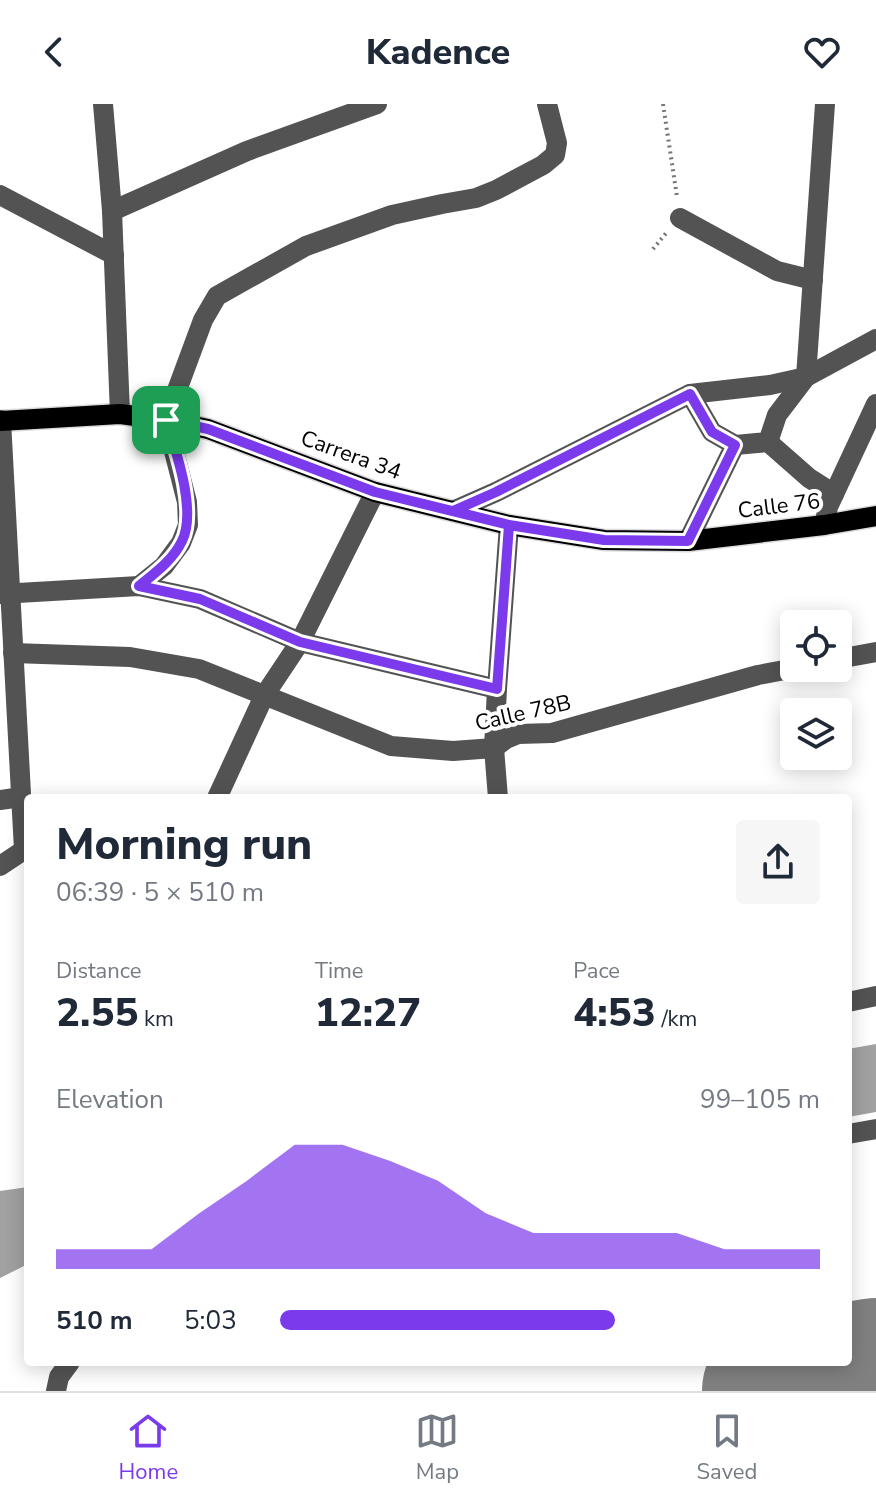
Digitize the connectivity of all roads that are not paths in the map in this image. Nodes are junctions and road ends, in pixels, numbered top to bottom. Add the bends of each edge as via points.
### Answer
1 (103, 104) edge
2 (377, 104) edge
3 (547, 104) edge
4 (825, 104) edge
5 (0, 195) edge
6 (112, 211) junction
7 (680, 218) road end
8 (114, 255) junction
9 (813, 280) junction
10 (876, 339) edge
11 (806, 377) junction
12 (690, 394) junction
13 (876, 404) edge
14 (120, 414) junction
15 (0, 420) edge
16 (166, 420) junction
17 (768, 442) junction
18 (735, 445) junction
19 (375, 492) junction
20 (834, 494) junction
21 (453, 511) junction
22 (876, 516) edge
23 (509, 525) junction
24 (824, 525) junction
25 (688, 541) junction
26 (139, 586) junction
27 (5, 593) edge
28 (300, 642) junction
29 (876, 652) edge
30 (13, 653) junction
31 (852, 656) edge
32 (780, 672) edge
33 (497, 689) junction
34 (264, 696) junction
35 (494, 748) junction
36 (219, 794) edge
37 (498, 794) edge
38 (21, 797) junction
39 (0, 800) edge
40 (0, 866) edge
41 (876, 996) edge
42 (852, 1001) edge
43 (876, 1129) edge
44 (852, 1133) edge
45 (67, 1366) edge
46 (56, 1391) edge

1 - 6 street
2 - 6 street via 247,151
3 - 16 street via 557,143 555,155 543,165 476,198 392,215 306,246 217,296
4 - 9 street
5 - 8 street
6 - 8 street
7 - 9 street via 777,271
8 - 14 street
9 - 11 street
10 - 11 street
11 - 12 street
11 - 17 street via 777,415
12 - 18 street via 712,432
12 - 21 street
13 - 20 street
14 - 15 main road, Carrera 34
14 - 16 main road, Carrera 34
15 - 27 street
16 - 19 main road, Carrera 34 via 208,429
16 - 26 street via 188,525 164,566
17 - 18 street
17 - 20 street
18 - 25 street
19 - 21 main road, Carrera 34
19 - 28 street
20 - 24 street
21 - 23 main road, Carrera 34
22 - 24 main road, Calle 76
23 - 25 main road, Carrera 34 via 604,540
23 - 33 street
24 - 25 main road, Calle 76
26 - 27 street
26 - 28 street via 200,599
27 - 30 street
28 - 33 street
28 - 34 street
29 - 31 street
30 - 34 street, Calle 78B via 144,659 199,669
30 - 38 street
32 - 35 street, Calle 78B via 552,733 518,734
33 - 35 street
34 - 35 street, Calle 78B via 391,746
34 - 36 street
35 - 37 street
38 - 39 street
38 - 40 street via 24,850
41 - 42 street
43 - 44 street
45 - 46 street

